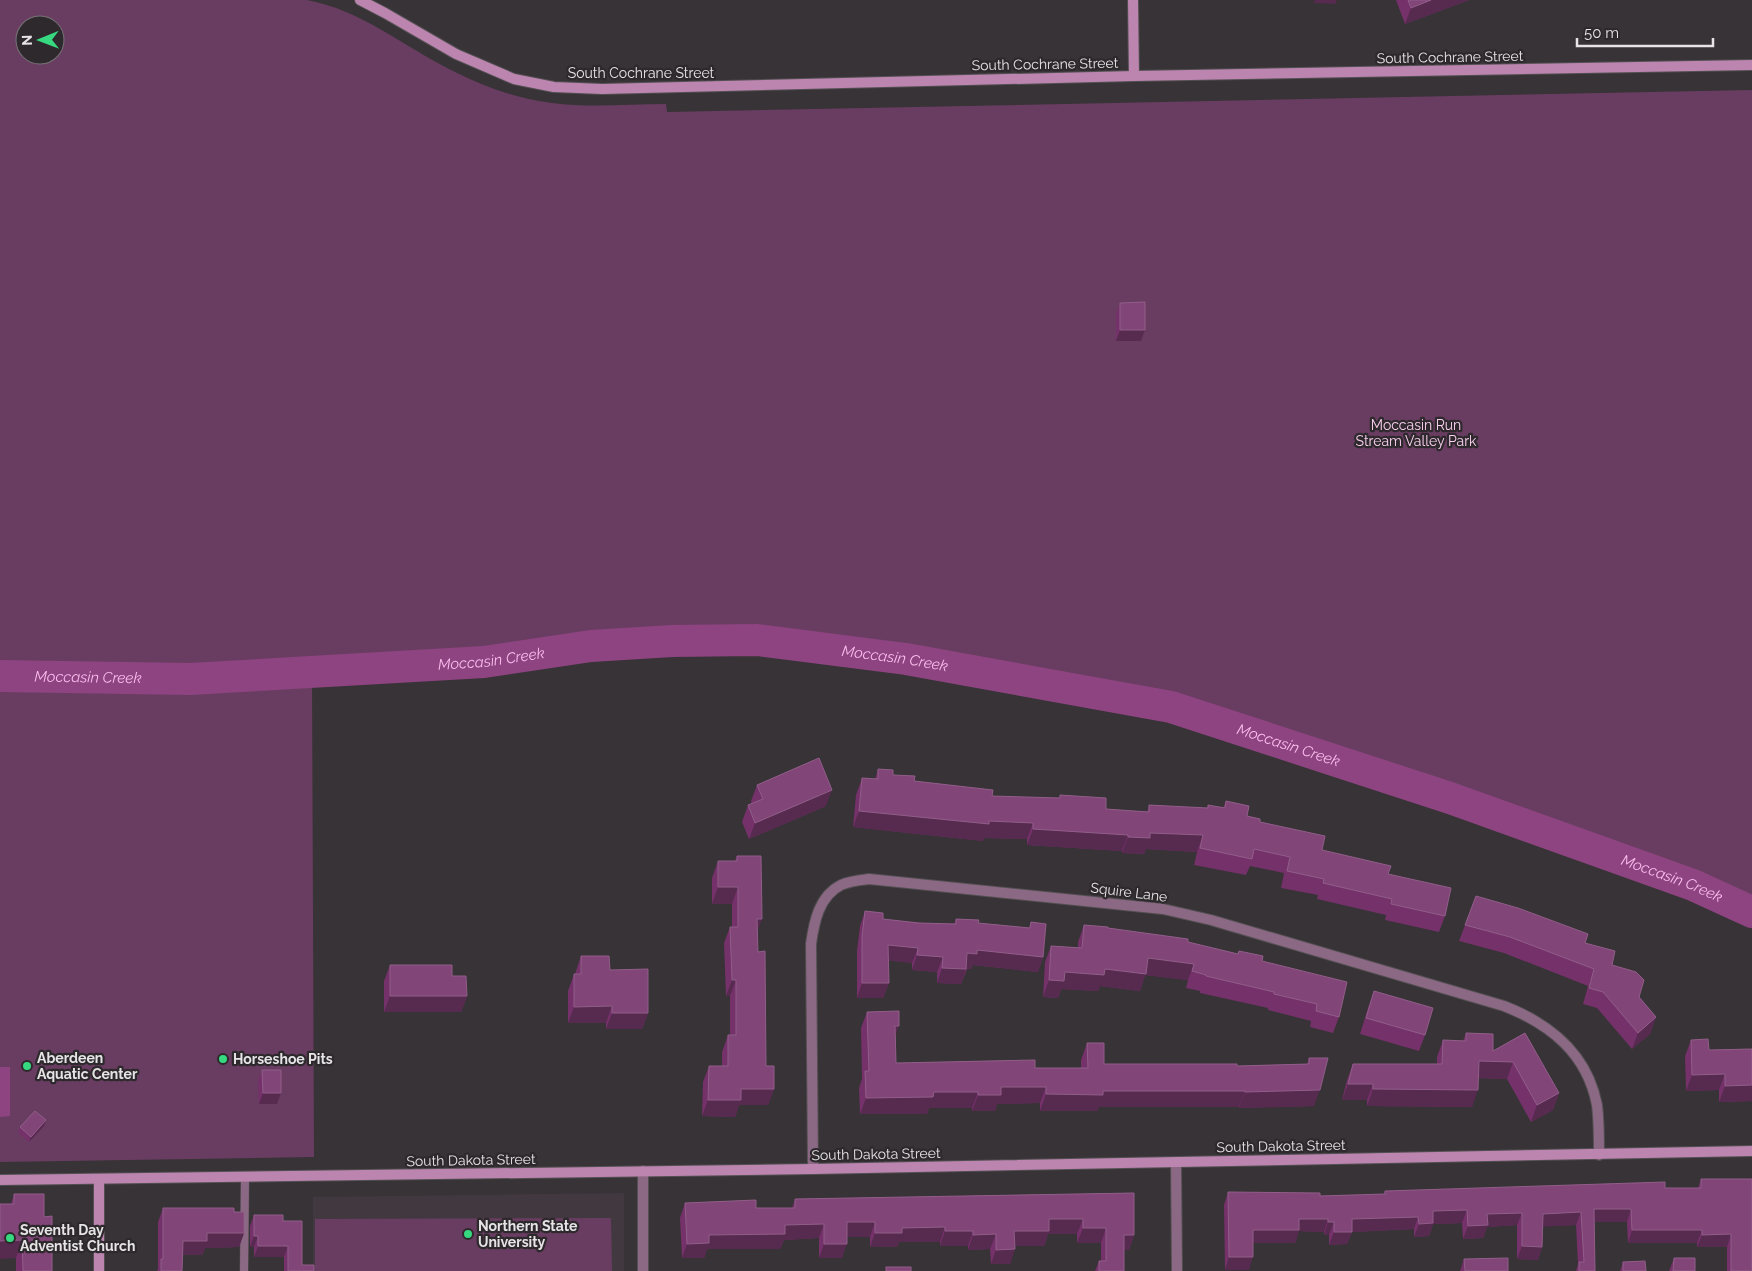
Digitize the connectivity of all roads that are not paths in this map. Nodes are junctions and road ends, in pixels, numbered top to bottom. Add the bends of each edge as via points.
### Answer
1 (360, 0) edge
2 (1133, 0) edge
3 (1752, 66) edge
4 (1134, 76) junction
5 (1752, 1151) edge
6 (1600, 1155) junction
7 (1176, 1162) junction
8 (813, 1169) junction
9 (643, 1171) junction
10 (245, 1177) junction
11 (99, 1179) junction
12 (0, 1180) edge
13 (99, 1271) edge
14 (244, 1271) edge
15 (643, 1271) edge
16 (1176, 1271) edge

1 - 4 street, South Cochrane Street via 456,54 514,79 554,87 602,89
2 - 4 street
3 - 4 street, South Cochrane Street
5 - 6 street, South Dakota Street
6 - 7 street, South Dakota Street
6 - 8 street, Squire Lane via 1596,1104 1579,1060 1565,1042 1528,1015 1211,920 1163,909 869,880 841,885 828,895 814,924 811,944
7 - 8 street, South Dakota Street
7 - 16 street
8 - 9 street, South Dakota Street
9 - 10 street, South Dakota Street
9 - 15 street
10 - 11 street, South Dakota Street
10 - 14 lane
11 - 12 street, South Dakota Street
11 - 13 street

